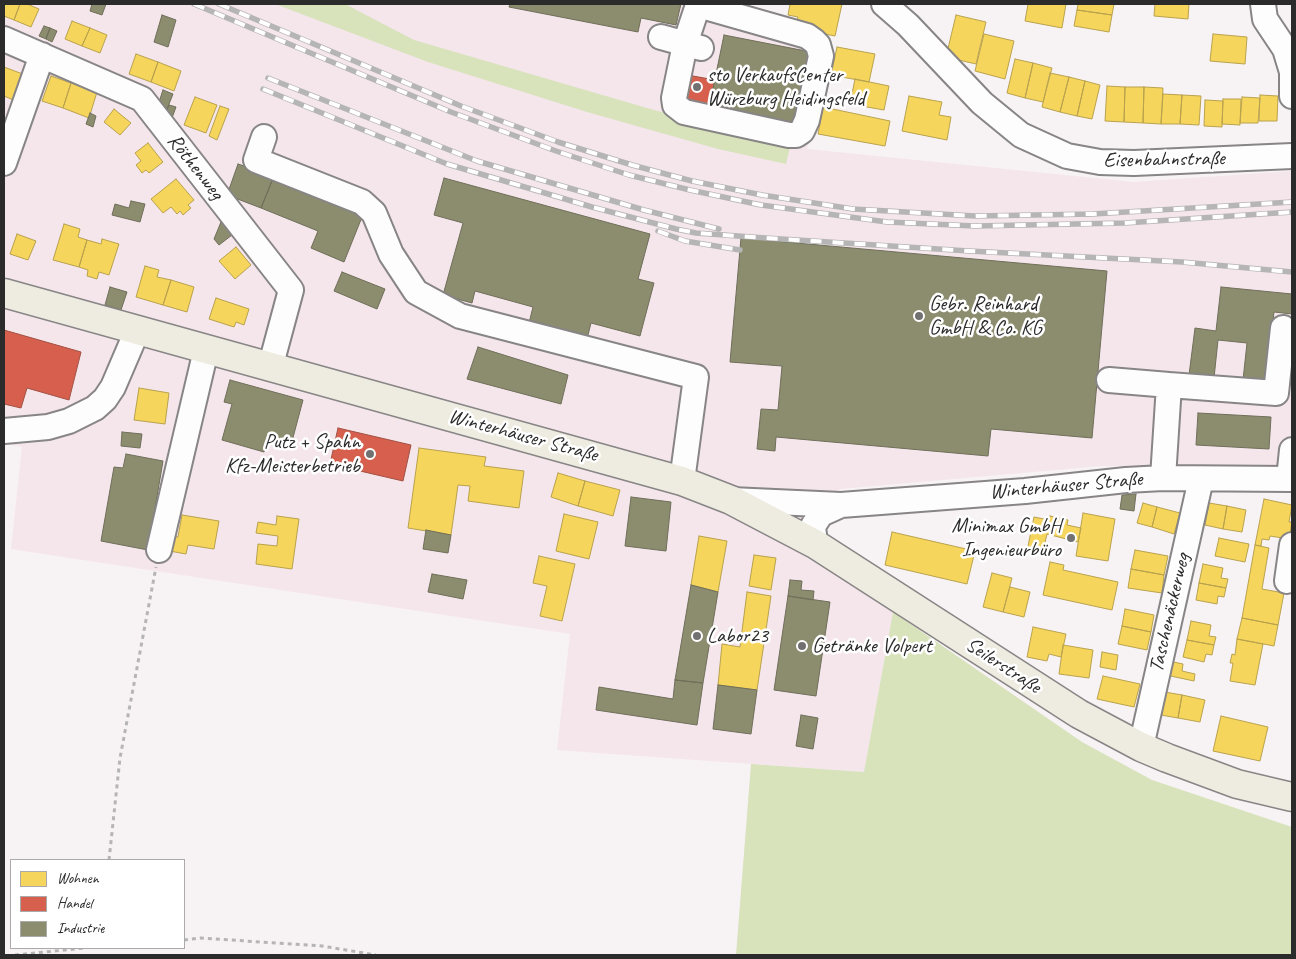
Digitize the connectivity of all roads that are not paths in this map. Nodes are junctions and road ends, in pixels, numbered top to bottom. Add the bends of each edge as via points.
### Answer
1 (699, 4) edge
2 (884, 4) edge
3 (1263, 4) edge
4 (661, 37) dead end
5 (4, 39) edge
6 (693, 46) junction
7 (42, 56) junction
8 (1292, 96) edge
9 (12, 111) edge
10 (264, 138) dead end
11 (1292, 156) edge
12 (4, 163) edge
13 (4, 293) edge
14 (1282, 328) dead end
15 (137, 331) junction
16 (206, 350) junction
17 (270, 368) junction
18 (1110, 380) dead end
19 (1169, 385) junction
20 (4, 431) edge
21 (1292, 450) edge
22 (1163, 478) junction
23 (1201, 479) junction
24 (1291, 479) edge
25 (682, 481) junction
26 (731, 500) junction
27 (841, 505) junction
28 (816, 544) junction
29 (1292, 546) edge
30 (159, 550) road end
31 (1287, 581) dead end
32 (1141, 747) junction
33 (1292, 796) edge

1 - 6 street
1 - 6 street via 807,36 818,45 821,56 802,131 790,135 684,112 675,105 674,98
2 - 11 street, Eisenbahnstraße via 982,103 1021,135 1067,156 1100,162 1134,163
3 - 8 street via 1265,19 1285,49 1292,72
4 - 6 street
5 - 7 street, Röthenweg
7 - 9 street
7 - 17 street, Röthenweg via 142,99 291,290
9 - 12 street
10 - 25 street via 256,160 362,202 374,213 391,254 416,292 460,316 696,377
13 - 15 main road, Winterhäuser Straße
14 - 19 street via 1276,393
15 - 16 main road, Winterhäuser Straße
15 - 20 street via 113,387 95,408 48,427
16 - 17 main road, Winterhäuser Straße
16 - 30 street
17 - 25 main road, Winterhäuser Straße
18 - 19 street
19 - 22 street
21 - 24 street
22 - 23 street, Winterhäuser Straße
22 - 27 street, Winterhäuser Straße
23 - 24 street, Winterhäuser Straße
23 - 32 street, Taschenäckerweg
25 - 26 main road, Winterhäuser Straße
26 - 27 street, Winterhäuser Straße
26 - 28 main road, Seilerstraße
27 - 28 street, Winterhäuser Straße via 821,514 813,526
28 - 32 main road, Seilerstraße via 1079,714
29 - 31 street
32 - 33 main road, Seilerstraße via 1237,784

